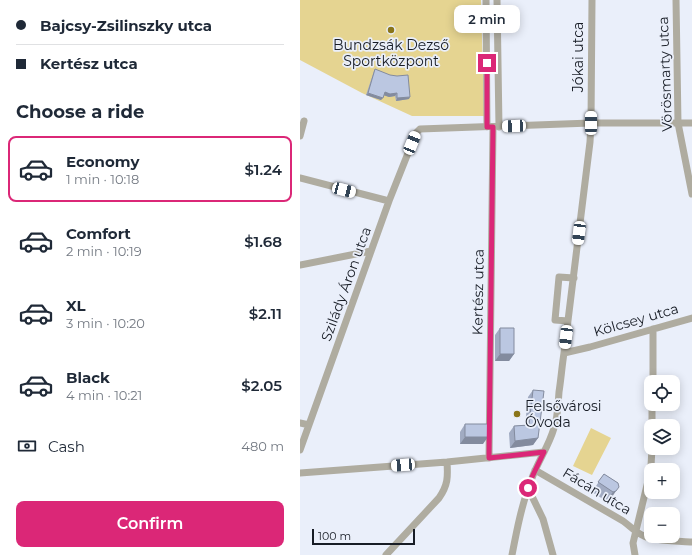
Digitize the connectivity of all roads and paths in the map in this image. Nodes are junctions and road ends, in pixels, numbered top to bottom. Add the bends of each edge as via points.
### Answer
1 (486, 0) edge
2 (497, 0) edge
3 (592, 0) edge
4 (676, 0) edge
5 (304, 121) dead end
6 (591, 123) junction
7 (678, 123) junction
8 (692, 123) edge
9 (493, 127) junction
10 (300, 136) edge
11 (300, 178) edge
12 (692, 194) edge
13 (389, 201) junction
14 (371, 251) junction
15 (300, 265) edge
16 (574, 278) junction
17 (692, 318) edge
18 (568, 321) junction
19 (653, 329) junction
20 (564, 353) junction
21 (653, 375) edge
22 (300, 423) edge
23 (309, 426) junction
24 (300, 450) edge
25 (544, 452) junction
26 (652, 455) edge
27 (489, 458) junction
28 (446, 462) junction
29 (535, 470) junction
30 (300, 472) edge
31 (528, 488) junction
32 (636, 531) junction
33 (692, 542) edge
34 (386, 555) edge
35 (512, 555) edge
36 (553, 555) edge
37 (635, 555) edge

1 - 9 street, Kertész utca
2 - 9 street
3 - 6 street, Jókai utca
4 - 7 street, Vörösmarty utca
5 - 10 street
6 - 7 street
6 - 9 street
6 - 16 street, Jókai utca
7 - 8 street
7 - 12 street, Vörösmarty utca
9 - 13 street, Szilády Áron utca via 420,129 416,133
9 - 27 street, Kertész utca
11 - 13 street
13 - 14 street, Szilády Áron utca
14 - 15 street
14 - 23 street, Szilády Áron utca
16 - 18 street, Jókai utca
16 - 18 street via 559,277 555,320
17 - 19 street, Kölcsey utca
18 - 20 street, Jókai utca
19 - 20 street, Kölcsey utca
19 - 21 street
20 - 25 street, Jókai utca via 556,422
22 - 23 street
23 - 24 street, Szilády Áron utca
25 - 27 street
25 - 29 street, Jókai utca
26 - 32 street
27 - 28 street
28 - 30 street
28 - 34 street via 448,475 444,491
29 - 31 street, Jókai utca
29 - 32 street, Fácán utca
31 - 35 street, Jókai utca
31 - 36 street via 543,519
32 - 33 street, Fácán utca via 654,539
32 - 37 street via 633,543

